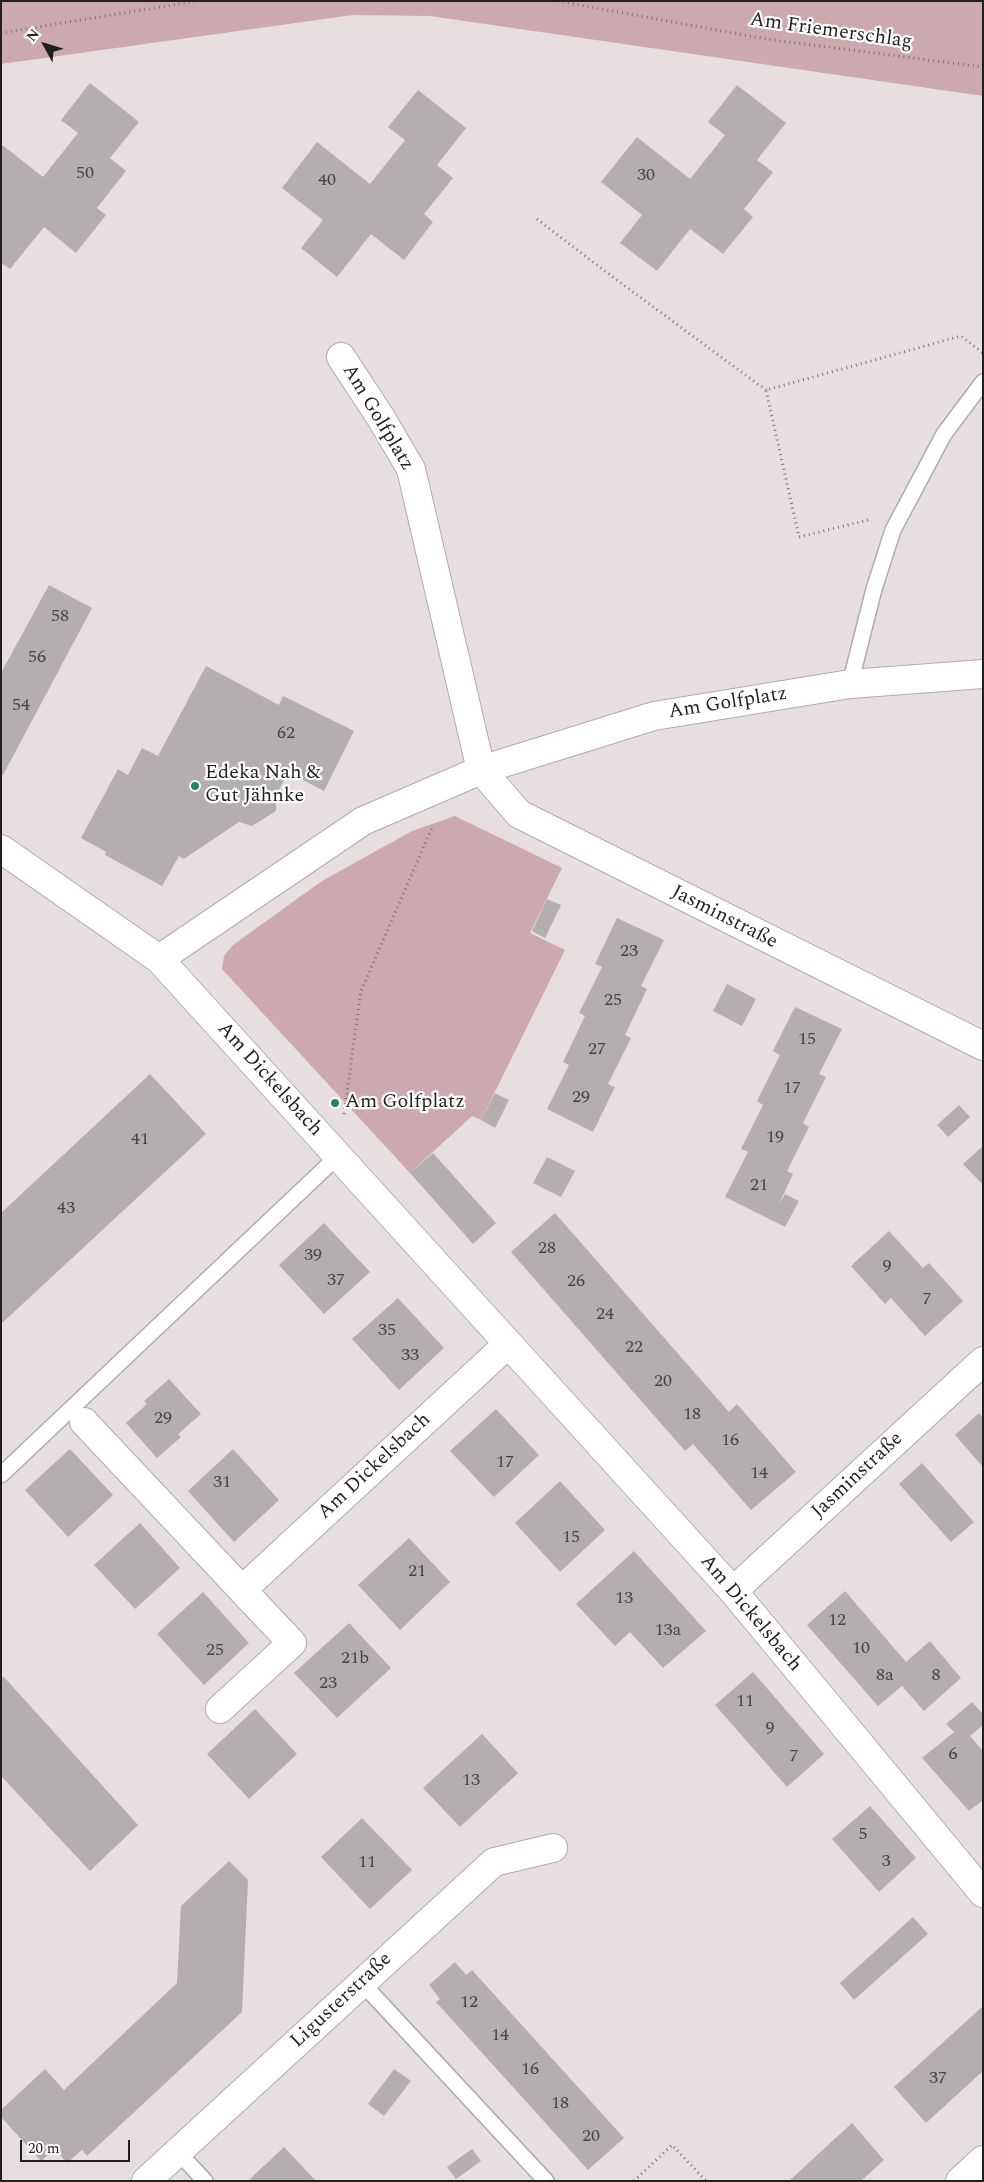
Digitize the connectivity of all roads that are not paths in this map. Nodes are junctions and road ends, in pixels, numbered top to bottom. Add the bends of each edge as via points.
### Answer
1 (340, 357) dead end
2 (983, 382) edge
3 (983, 674) edge
4 (850, 684) junction
5 (481, 770) junction
6 (1, 849) edge
7 (159, 959) junction
8 (983, 1046) edge
9 (338, 1156) junction
10 (508, 1344) junction
11 (983, 1361) edge
12 (84, 1422) dead end
13 (1, 1475) edge
14 (242, 1590) junction
15 (732, 1591) junction
16 (220, 1709) dead end
17 (553, 1848) dead end
18 (983, 1892) edge
19 (362, 1982) junction
20 (178, 2152) junction
21 (983, 2160) edge
22 (146, 2181) edge
23 (205, 2181) edge
24 (546, 2181) edge
25 (960, 2181) edge

1 - 5 street, Am Golfplatz via 411,469
2 - 4 lane via 944,434 893,530
3 - 4 street, Am Golfplatz
4 - 5 street, Am Golfplatz via 654,716
5 - 7 street, Am Golfplatz via 363,821
5 - 8 street, Jasminstraße via 519,814
6 - 7 street, Am Dickelsbach
7 - 9 street, Am Dickelsbach
9 - 10 street, Am Dickelsbach
9 - 13 lane
10 - 14 street, Am Dickelsbach
10 - 15 street, Am Dickelsbach
11 - 15 street, Jasminstraße
12 - 14 street
14 - 16 street via 292,1643
15 - 18 street, Am Dickelsbach
17 - 19 street, Ligusterstraße via 494,1862
19 - 20 street, Ligusterstraße
19 - 24 lane
20 - 22 street, Ligusterstraße
20 - 23 lane
21 - 25 street

